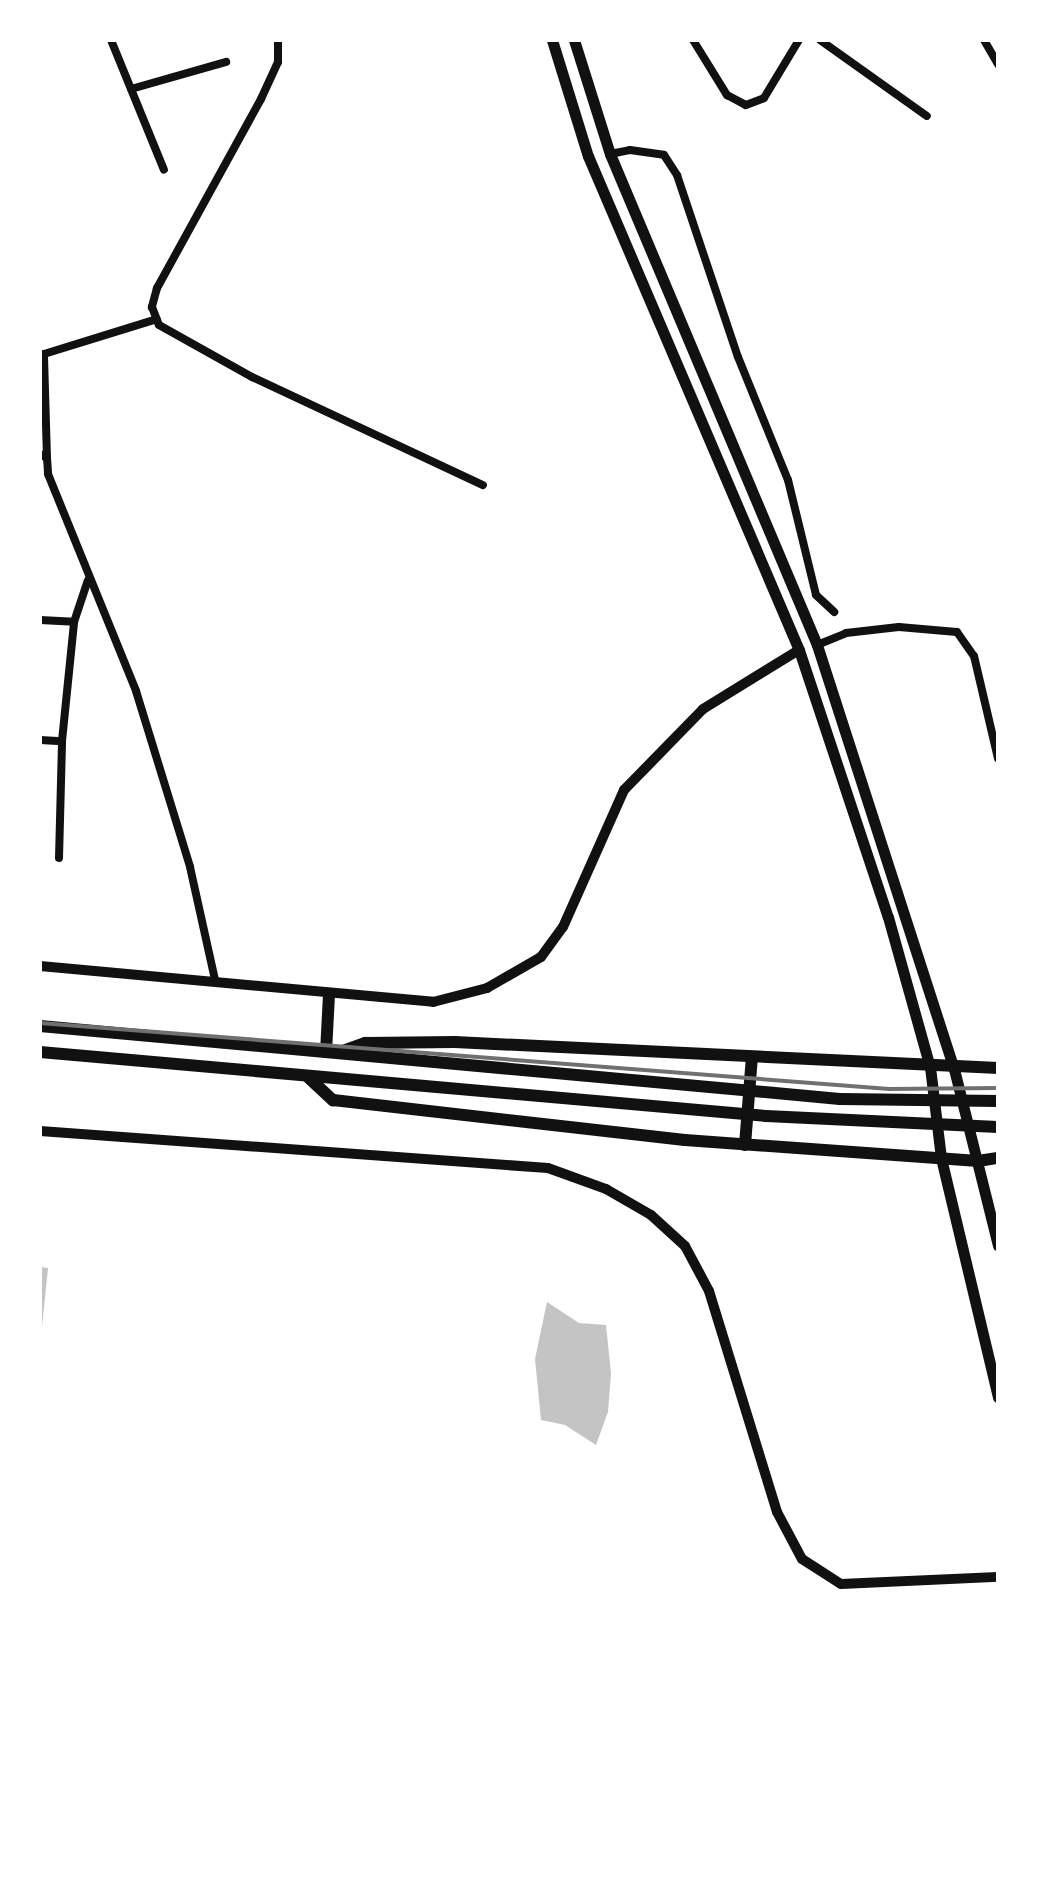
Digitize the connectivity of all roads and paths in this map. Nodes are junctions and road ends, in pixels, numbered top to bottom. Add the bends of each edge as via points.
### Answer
1 (111, 40) edge
2 (278, 40) edge
3 (552, 40) edge
4 (574, 40) edge
5 (693, 40) edge
6 (799, 40) edge
7 (820, 40) edge
8 (984, 40) edge
9 (226, 62) dead end
10 (998, 64) edge
11 (131, 89) junction
12 (927, 116) dead end
13 (610, 154) junction
14 (164, 170) dead end
15 (633, 204) junction
16 (612, 212) junction
17 (157, 319) junction
18 (44, 456) edge
19 (483, 485) dead end
20 (88, 579) junction
21 (834, 612) dead end
22 (40, 620) edge
23 (74, 622) junction
24 (817, 645) junction
25 (799, 650) junction
26 (40, 740) edge
27 (62, 741) junction
28 (998, 758) edge
29 (59, 858) dead end
30 (40, 966) edge
31 (215, 980) junction
32 (329, 994) junction
33 (40, 1026) edge
34 (40, 1052) edge
35 (336, 1054) junction
36 (752, 1057) junction
37 (930, 1067) junction
38 (998, 1068) edge
39 (954, 1069) junction
40 (309, 1078) junction
41 (998, 1101) edge
42 (998, 1127) edge
43 (40, 1131) edge
44 (745, 1145) junction
45 (941, 1158) junction
46 (998, 1158) edge
47 (978, 1161) junction
48 (998, 1246) edge
49 (998, 1397) edge
50 (998, 1577) edge

1 - 11 street
2 - 17 street via 278,62 261,99 157,288 152,307
3 - 16 main road via 588,156
4 - 13 main road
5 - 6 street via 727,95 746,105 764,98
7 - 12 street
8 - 10 street
9 - 11 street
11 - 14 street
13 - 15 main road
13 - 21 street via 630,150 664,155 677,175 738,357 788,480 816,595
15 - 16 main road
15 - 24 main road
16 - 25 main road
17 - 18 street via 44,354
17 - 19 street via 252,377
18 - 20 street
20 - 23 street
20 - 31 street via 136,691 190,867
22 - 23 street
23 - 27 street
24 - 28 street via 846,633 887,628 942,627 957,632 974,656
24 - 39 main road
25 - 32 street via 703,709 624,790 563,927 541,957 487,988 433,1002
25 - 37 main road via 888,917
26 - 27 street
27 - 29 street
30 - 31 street
31 - 32 street
32 - 35 highway
33 - 35 highway
34 - 40 highway
35 - 36 highway via 365,1043 455,1042
35 - 41 highway via 840,1099
36 - 37 highway
36 - 44 highway
37 - 39 highway
37 - 45 main road
38 - 39 highway
39 - 47 main road
40 - 42 highway via 880,1125
40 - 44 highway via 333,1100
43 - 50 street via 548,1168 618,1195 651,1215 685,1246 709,1291 777,1512 802,1559 841,1584
44 - 45 highway
45 - 47 highway
45 - 49 main road
46 - 47 highway
47 - 48 main road

